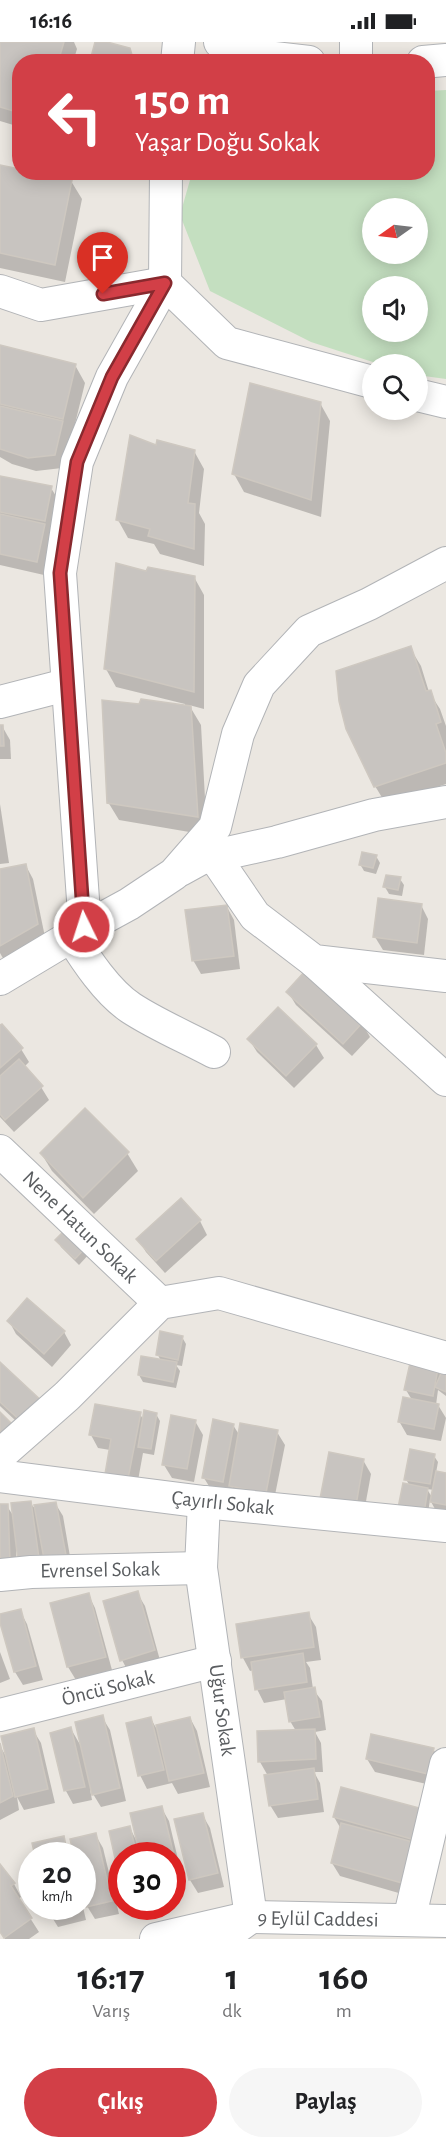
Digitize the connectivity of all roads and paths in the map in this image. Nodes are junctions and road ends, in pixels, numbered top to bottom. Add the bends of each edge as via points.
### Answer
1 (220, 42) edge
2 (245, 54) edge
3 (166, 180) edge
4 (165, 283) junction
5 (0, 291) edge
6 (362, 379) edge
7 (428, 398) edge
8 (446, 402) edge
9 (446, 563) edge
10 (66, 686) junction
11 (0, 702) edge
12 (446, 802) edge
13 (214, 856) junction
14 (174, 874) junction
15 (78, 932) junction
16 (314, 961) junction
17 (446, 976) edge
18 (0, 979) edge
19 (214, 1052) dead end
20 (446, 1080) edge
21 (0, 1151) edge
22 (160, 1303) junction
23 (446, 1358) edge
24 (0, 1455) edge
25 (0, 1476) edge
26 (204, 1502) junction
27 (446, 1526) edge
28 (201, 1568) junction
29 (0, 1575) edge
30 (215, 1661) junction
31 (0, 1715) edge
32 (446, 1764) edge
33 (251, 1917) junction
34 (408, 1920) junction
35 (446, 1921) edge
36 (156, 1939) edge
37 (220, 1939) edge

1 - 2 street
3 - 4 street
4 - 5 street via 41,305
4 - 6 street via 227,343
4 - 10 street via 112,377 77,462 60,573
7 - 8 street
9 - 14 street via 309,631 259,685 238,734 215,827
10 - 11 street
10 - 15 street
12 - 13 street via 374,815
13 - 14 street via 200,859
13 - 16 street via 255,916
14 - 15 street
15 - 18 street
15 - 19 street via 85,958 129,1007
16 - 17 street
16 - 20 street
21 - 22 street, Nene Hatun Sokak
22 - 23 street via 219,1293
22 - 24 street via 67,1396
25 - 26 street, Çayırlı Sokak
26 - 27 street, Çayırlı Sokak
26 - 28 street, Uğur Sokak
28 - 29 street, Evrensel Sokak
28 - 30 street, Uğur Sokak
30 - 31 street, Öncü Sokak
30 - 33 street, Uğur Sokak
32 - 34 street
33 - 34 street, 9 Eylül Caddesi
33 - 36 street, 9 Eylül Caddesi
33 - 37 street
34 - 35 street, 9 Eylül Caddesi

